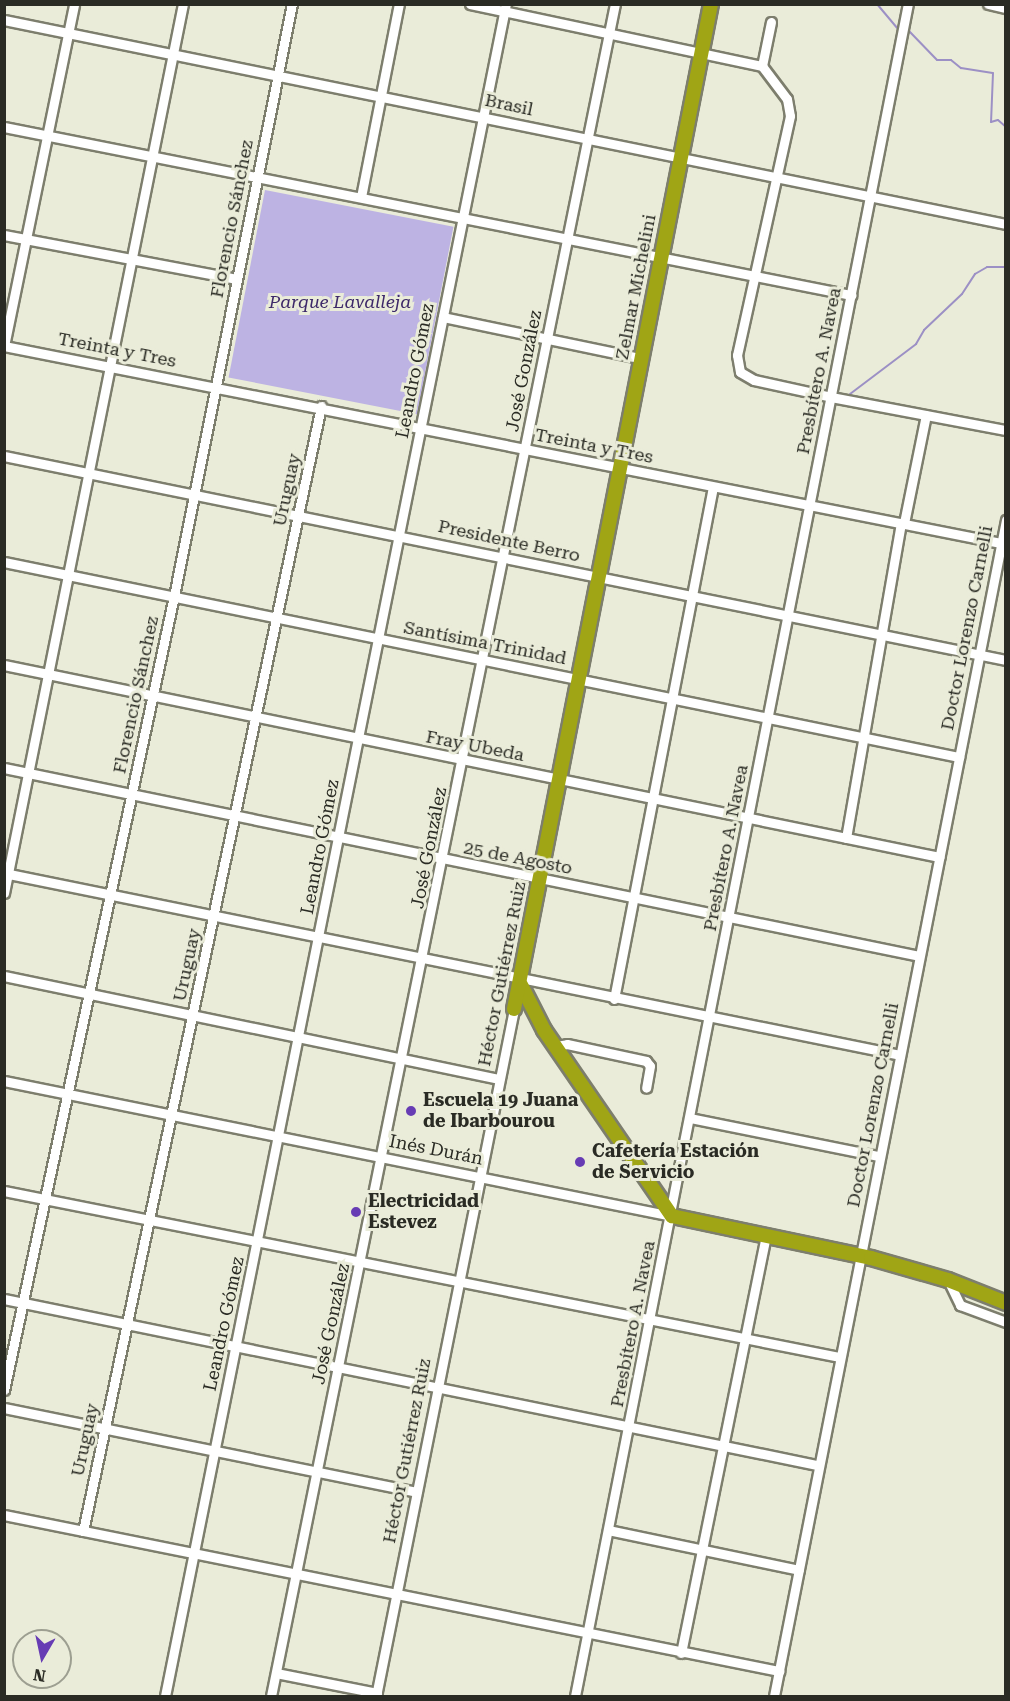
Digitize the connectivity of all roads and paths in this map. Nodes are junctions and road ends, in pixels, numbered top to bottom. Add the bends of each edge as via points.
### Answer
1 (74, 4) edge
2 (183, 4) edge
3 (292, 4) edge
4 (399, 4) edge
5 (470, 4) edge
6 (615, 4) edge
7 (711, 4) edge
8 (908, 4) edge
9 (988, 4) edge
10 (506, 8) edge
11 (1005, 8) edge
12 (4, 20) edge
13 (771, 22) dead end
14 (69, 33) junction
15 (609, 33) junction
16 (699, 52) junction
17 (174, 54) junction
18 (762, 66) junction
19 (277, 75) junction
20 (381, 95) junction
21 (483, 116) junction
22 (4, 127) edge
23 (48, 136) junction
24 (588, 138) junction
25 (153, 156) junction
26 (679, 157) junction
27 (257, 176) junction
28 (776, 177) junction
29 (870, 196) junction
30 (361, 197) junction
31 (464, 217) junction
32 (1005, 224) edge
33 (4, 235) edge
34 (567, 238) junction
35 (27, 239) junction
36 (659, 257) junction
37 (133, 260) junction
38 (754, 276) junction
39 (237, 279) junction
40 (850, 295) junction
41 (443, 317) junction
42 (547, 339) junction
43 (5, 346) edge
44 (640, 358) junction
45 (112, 366) junction
46 (215, 386) junction
47 (831, 397) junction
48 (321, 406) junction
49 (926, 415) junction
50 (421, 428) junction
51 (1005, 430) edge
52 (526, 449) junction
53 (4, 456) edge
54 (618, 468) junction
55 (90, 474) junction
56 (713, 487) junction
57 (194, 494) junction
58 (810, 505) junction
59 (298, 515) junction
60 (1005, 520) edge
61 (902, 523) junction
62 (399, 535) junction
63 (1001, 543) junction
64 (504, 557) junction
65 (4, 562) edge
66 (69, 575) junction
67 (597, 576) junction
68 (692, 595) junction
69 (174, 596) junction
70 (788, 615) junction
71 (277, 617) junction
72 (882, 635) junction
73 (378, 639) junction
74 (979, 655) junction
75 (483, 659) junction
76 (1005, 660) edge
77 (4, 665) edge
78 (50, 675) junction
79 (578, 679) junction
80 (153, 696) junction
81 (672, 699) junction
82 (257, 717) junction
83 (768, 718) junction
84 (864, 737) junction
85 (359, 740) junction
86 (959, 757) junction
87 (463, 761) junction
88 (4, 768) edge
89 (30, 774) junction
90 (558, 780) junction
91 (131, 794) junction
92 (653, 799) junction
93 (235, 816) junction
94 (748, 818) junction
95 (339, 837) junction
96 (846, 838) junction
97 (939, 857) junction
98 (442, 859) junction
99 (6, 873) edge
100 (540, 879) junction
101 (4, 893) edge
102 (110, 895) junction
103 (633, 898) junction
104 (214, 917) junction
105 (729, 917) junction
106 (319, 938) junction
107 (920, 956) junction
108 (423, 960) junction
109 (4, 976) edge
110 (520, 980) junction
111 (89, 994) junction
112 (614, 999) junction
113 (514, 1009) junction
114 (531, 1009) junction
115 (194, 1016) junction
116 (710, 1017) junction
117 (544, 1030) junction
118 (300, 1038) junction
119 (556, 1046) junction
120 (900, 1055) junction
121 (403, 1060) junction
122 (499, 1079) junction
123 (4, 1081) edge
124 (646, 1088) dead end
125 (68, 1094) junction
126 (172, 1115) junction
127 (690, 1118) junction
128 (279, 1138) junction
129 (879, 1156) junction
130 (382, 1158) junction
131 (481, 1178) junction
132 (4, 1191) edge
133 (45, 1199) junction
134 (672, 1216) junction
135 (150, 1219) junction
136 (766, 1236) junction
137 (258, 1241) junction
138 (859, 1255) junction
139 (360, 1261) junction
140 (948, 1280) junction
141 (460, 1282) junction
142 (4, 1299) edge
143 (23, 1302) junction
144 (1005, 1303) edge
145 (651, 1321) junction
146 (1005, 1322) edge
147 (127, 1323) junction
148 (744, 1338) junction
149 (237, 1345) junction
150 (839, 1358) junction
151 (339, 1365) junction
152 (439, 1386) junction
153 (4, 1390) edge
154 (4, 1408) edge
155 (629, 1425) junction
156 (104, 1427) junction
157 (723, 1445) junction
158 (215, 1449) junction
159 (817, 1466) junction
160 (318, 1471) junction
161 (417, 1492) junction
162 (4, 1515) edge
163 (608, 1530) junction
164 (83, 1531) junction
165 (702, 1550) junction
166 (195, 1553) junction
167 (799, 1570) junction
168 (297, 1575) junction
169 (397, 1595) junction
170 (588, 1634) junction
171 (681, 1653) junction
172 (779, 1671) junction
173 (276, 1673) junction
174 (376, 1695) edge
175 (165, 1696) edge
176 (272, 1696) edge
177 (575, 1696) edge
178 (774, 1696) edge

1 - 14 street
2 - 17 street
3 - 19 street, Florencio Sánchez
4 - 20 street
5 - 10 street
6 - 15 street, José González
7 - 16 highway, Zelmar Michelini
8 - 29 street, Presbítero A. Navea
9 - 11 street
10 - 15 street
10 - 21 street, Leandro Gómez
12 - 14 street, Brasil
13 - 18 street
14 - 17 street, Brasil
14 - 23 street
15 - 16 street
15 - 24 street, José González
16 - 18 street
16 - 26 highway, Zelmar Michelini
17 - 19 street, Brasil
17 - 25 street
18 - 28 street via 784,94 790,110
19 - 20 street, Brasil
19 - 27 street, Florencio Sánchez
20 - 21 street, Brasil
20 - 30 street
21 - 24 street, Brasil
21 - 31 street, Leandro Gómez
22 - 23 street
23 - 25 street
23 - 35 street
24 - 26 street, Brasil
24 - 34 street, José González
25 - 27 street
25 - 37 street
26 - 28 street, Brasil
26 - 36 highway, Zelmar Michelini
27 - 30 street
27 - 39 street, Florencio Sánchez
28 - 29 street, Brasil
28 - 38 street
29 - 32 street, Brasil
29 - 40 street, Presbítero A. Navea
30 - 31 street
31 - 34 street
31 - 41 street, Leandro Gómez
33 - 35 street
34 - 36 street
34 - 42 street, José González
35 - 37 street
35 - 43 street
36 - 38 street
36 - 44 highway, Zelmar Michelini
37 - 39 street
37 - 45 street
38 - 40 street
38 - 47 street via 737,355 740,372 754,380
39 - 46 street, Florencio Sánchez
40 - 47 street, Presbítero A. Navea
41 - 42 street
41 - 50 street, Leandro Gómez
42 - 44 street
42 - 52 street, José González
43 - 45 street, Treinta y Tres
44 - 54 highway, Zelmar Michelini
45 - 46 street, Treinta y Tres
45 - 55 street
46 - 48 street, Treinta y Tres
46 - 57 street, Florencio Sánchez
47 - 49 street
47 - 58 street, Presbítero A. Navea
48 - 50 street, Treinta y Tres
48 - 59 street, Uruguay
49 - 51 street
49 - 61 street
50 - 52 street, Treinta y Tres
50 - 62 street, Leandro Gómez
52 - 54 street, Treinta y Tres
52 - 64 street, José González
53 - 55 street, Presidente Berro
54 - 56 street, Treinta y Tres
54 - 67 highway, Zelmar Michelini
55 - 57 street, Presidente Berro
55 - 66 street
56 - 58 street, Treinta y Tres
56 - 68 street
57 - 59 street, Presidente Berro
57 - 69 street, Florencio Sánchez
58 - 61 street, Treinta y Tres
58 - 70 street, Presbítero A. Navea
59 - 62 street, Presidente Berro
59 - 71 street, Uruguay
60 - 63 street, Doctor Lorenzo Carnelli
61 - 63 street, Treinta y Tres
61 - 72 street
62 - 64 street, Presidente Berro
62 - 73 street, Leandro Gómez
63 - 74 street, Doctor Lorenzo Carnelli
64 - 67 street, Presidente Berro
64 - 75 street, José González
65 - 66 street, Santísima Trinidad
66 - 69 street, Santísima Trinidad
66 - 78 street
67 - 68 street, Presidente Berro
67 - 79 highway, Héctor Gutiérrez Ruiz
68 - 70 street, Presidente Berro
68 - 81 street
69 - 71 street, Santísima Trinidad
69 - 80 street, Florencio Sánchez
70 - 72 street, Presidente Berro
70 - 83 street, Presbítero A. Navea
71 - 73 street, Santísima Trinidad
71 - 82 street, Uruguay
72 - 74 street, Presidente Berro
72 - 84 street
73 - 75 street, Santísima Trinidad
73 - 85 street, Leandro Gómez
74 - 76 street, Presidente Berro
74 - 86 street, Doctor Lorenzo Carnelli
75 - 79 street, Santísima Trinidad
75 - 87 street, José González
77 - 78 street, Fray Ubeda
78 - 80 street, Fray Ubeda
78 - 89 street
79 - 81 street, Santísima Trinidad
79 - 90 highway, Héctor Gutiérrez Ruiz
80 - 82 street, Fray Ubeda
80 - 91 street, Florencio Sánchez
81 - 83 street, Santísima Trinidad
81 - 92 street
82 - 85 street, Fray Ubeda
82 - 93 street, Uruguay
83 - 84 street, Santísima Trinidad
83 - 94 street, Presbítero A. Navea
84 - 86 street, Santísima Trinidad
84 - 96 street
85 - 87 street, Fray Ubeda
85 - 95 street, Leandro Gómez
86 - 97 street, Doctor Lorenzo Carnelli
87 - 90 street, Fray Ubeda
87 - 98 street, José González
88 - 89 street, 25 de Agosto
89 - 91 street, 25 de Agosto
89 - 99 street
90 - 92 street, Fray Ubeda
90 - 100 highway, Héctor Gutiérrez Ruiz
91 - 93 street, 25 de Agosto
91 - 102 street, Florencio Sánchez
92 - 94 street, Fray Ubeda
92 - 103 street
93 - 95 street, 25 de Agosto
93 - 104 street, Uruguay
94 - 96 street, Fray Ubeda
94 - 105 street, Presbítero A. Navea
95 - 98 street, 25 de Agosto
95 - 106 street, Leandro Gómez
96 - 97 street, Fray Ubeda
97 - 107 street, Doctor Lorenzo Carnelli
98 - 100 street, 25 de Agosto
98 - 108 street, José González
99 - 101 street
99 - 102 street
100 - 103 street, 25 de Agosto
100 - 110 highway, Héctor Gutiérrez Ruiz
102 - 104 street
102 - 111 street, Florencio Sánchez
103 - 105 street, 25 de Agosto
103 - 112 street
104 - 106 street
104 - 115 street, Uruguay
105 - 107 street, 25 de Agosto
105 - 116 street, Presbítero A. Navea
106 - 108 street
106 - 118 street, Leandro Gómez
107 - 120 street, Doctor Lorenzo Carnelli
108 - 110 street
108 - 121 street, José González
109 - 111 street
110 - 112 street
110 - 113 highway, Héctor Gutiérrez Ruiz
110 - 114 highway
111 - 115 street
111 - 125 street, Florencio Sánchez
112 - 116 street
113 - 114 highway
113 - 117 highway
113 - 122 street, Héctor Gutiérrez Ruiz
114 - 117 highway
115 - 118 street
115 - 126 street, Uruguay
116 - 120 street
116 - 127 street, Presbítero A. Navea
117 - 119 highway
118 - 121 street
118 - 128 street, Leandro Gómez
119 - 124 street via 567,1044 646,1061 650,1066
119 - 134 highway
120 - 129 street, Doctor Lorenzo Carnelli
121 - 122 street
121 - 130 street, José González
122 - 131 street, Héctor Gutiérrez Ruiz
123 - 125 street, Inés Durán
125 - 126 street, Inés Durán
125 - 133 street, Florencio Sánchez
126 - 128 street, Inés Durán
126 - 135 street, Uruguay
127 - 129 street
127 - 134 street, Presbítero A. Navea
128 - 130 street, Inés Durán
128 - 137 street, Leandro Gómez
129 - 138 street, Doctor Lorenzo Carnelli
130 - 131 street, Inés Durán
130 - 139 street, José González
131 - 134 street, Inés Durán
131 - 141 street, Héctor Gutiérrez Ruiz
132 - 133 street
133 - 135 street
133 - 143 street, Florencio Sánchez
134 - 136 highway, Inés Durán
134 - 145 street, Presbítero A. Navea
135 - 137 street
135 - 147 street, Uruguay
136 - 138 highway, Inés Durán
136 - 148 street
137 - 139 street
137 - 149 street, Leandro Gómez
138 - 140 highway, Inés Durán
138 - 150 street, Doctor Lorenzo Carnelli
139 - 141 street
139 - 151 street, José González
140 - 144 highway, Inés Durán
140 - 146 street via 960,1305
141 - 145 street
141 - 152 street, Héctor Gutiérrez Ruiz
142 - 143 street
143 - 147 street
143 - 153 street, Florencio Sánchez
145 - 148 street
145 - 155 street, Presbítero A. Navea
147 - 149 street
147 - 156 street, Uruguay
148 - 150 street
148 - 157 street
149 - 151 street
149 - 158 street, Leandro Gómez
150 - 159 street, Doctor Lorenzo Carnelli
151 - 152 street
151 - 160 street, José González
152 - 155 street
152 - 161 street, Héctor Gutiérrez Ruiz
154 - 156 street
155 - 157 street
155 - 163 street, Presbítero A. Navea
156 - 158 street
156 - 164 street, Uruguay
157 - 159 street
157 - 165 street
158 - 160 street
158 - 166 street, Leandro Gómez
159 - 167 street, Doctor Lorenzo Carnelli
160 - 161 street
160 - 168 street, José González
161 - 169 street, Héctor Gutiérrez Ruiz
162 - 164 street
163 - 165 street
163 - 170 street, Presbítero A. Navea
164 - 166 street
165 - 167 street
165 - 171 street
166 - 168 street
166 - 175 street, Leandro Gómez
167 - 172 street, Doctor Lorenzo Carnelli
168 - 169 street
168 - 173 street, José González
169 - 170 street
169 - 174 street, Héctor Gutiérrez Ruiz
170 - 171 street
170 - 177 street, Presbítero A. Navea
171 - 172 street
172 - 178 street, Doctor Lorenzo Carnelli
173 - 174 street
173 - 176 street, José González

